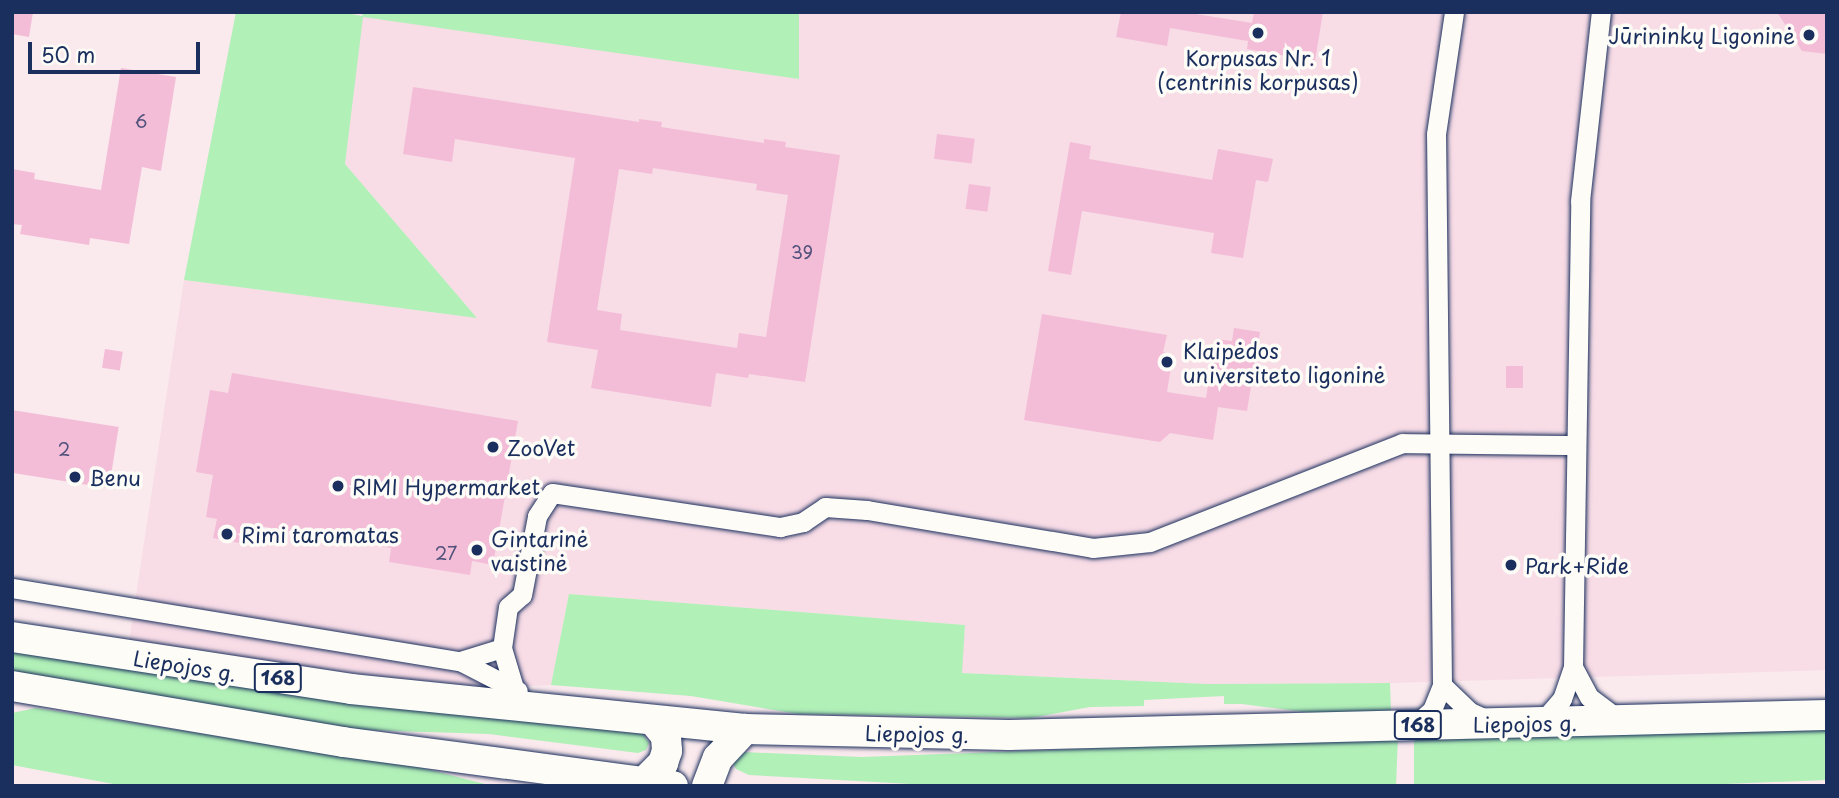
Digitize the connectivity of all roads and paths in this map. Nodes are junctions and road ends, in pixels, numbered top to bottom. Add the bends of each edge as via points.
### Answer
1 (1454, 12) edge
2 (1601, 12) edge
3 (1440, 442) junction
4 (1575, 445) junction
5 (12, 588) edge
6 (12, 637) edge
7 (502, 648) junction
8 (460, 661) junction
9 (1573, 667) junction
10 (1442, 685) junction
11 (12, 686) edge
12 (514, 688) junction
13 (545, 709) junction
14 (1827, 715) edge
15 (654, 721) junction
16 (1622, 721) junction
17 (1498, 723) junction
18 (1541, 723) junction
19 (1414, 726) junction
20 (745, 729) junction
21 (644, 782) junction
22 (673, 786) edge
23 (707, 786) edge

1 - 3 street via 1436,134
2 - 4 street via 1580,201
3 - 4 street
3 - 7 street via 1402,443 1150,542 1093,548 867,510 825,507 803,522 780,527 552,493 537,516 522,595 509,607
3 - 10 street
4 - 9 street
5 - 8 street
6 - 13 main road, Liepojos g. / 168 via 351,689
7 - 8 street
7 - 12 street
8 - 12 street
9 - 16 street via 1589,697
9 - 18 street via 1562,699
10 - 17 street via 1470,712
10 - 19 street via 1432,710
11 - 21 main road via 343,742
12 - 13 street
13 - 15 main road, Liepojos g. / 168
14 - 16 main road, Liepojos g. / 168
15 - 20 main road, Liepojos g. / 168
15 - 21 main road via 666,736 667,751 663,763
16 - 18 main road, Liepojos g. / 168
17 - 18 main road, Liepojos g. / 168
17 - 19 main road, Liepojos g. / 168
19 - 20 main road, Liepojos g. / 168 via 1009,734
20 - 23 main road via 718,758
21 - 22 main road

